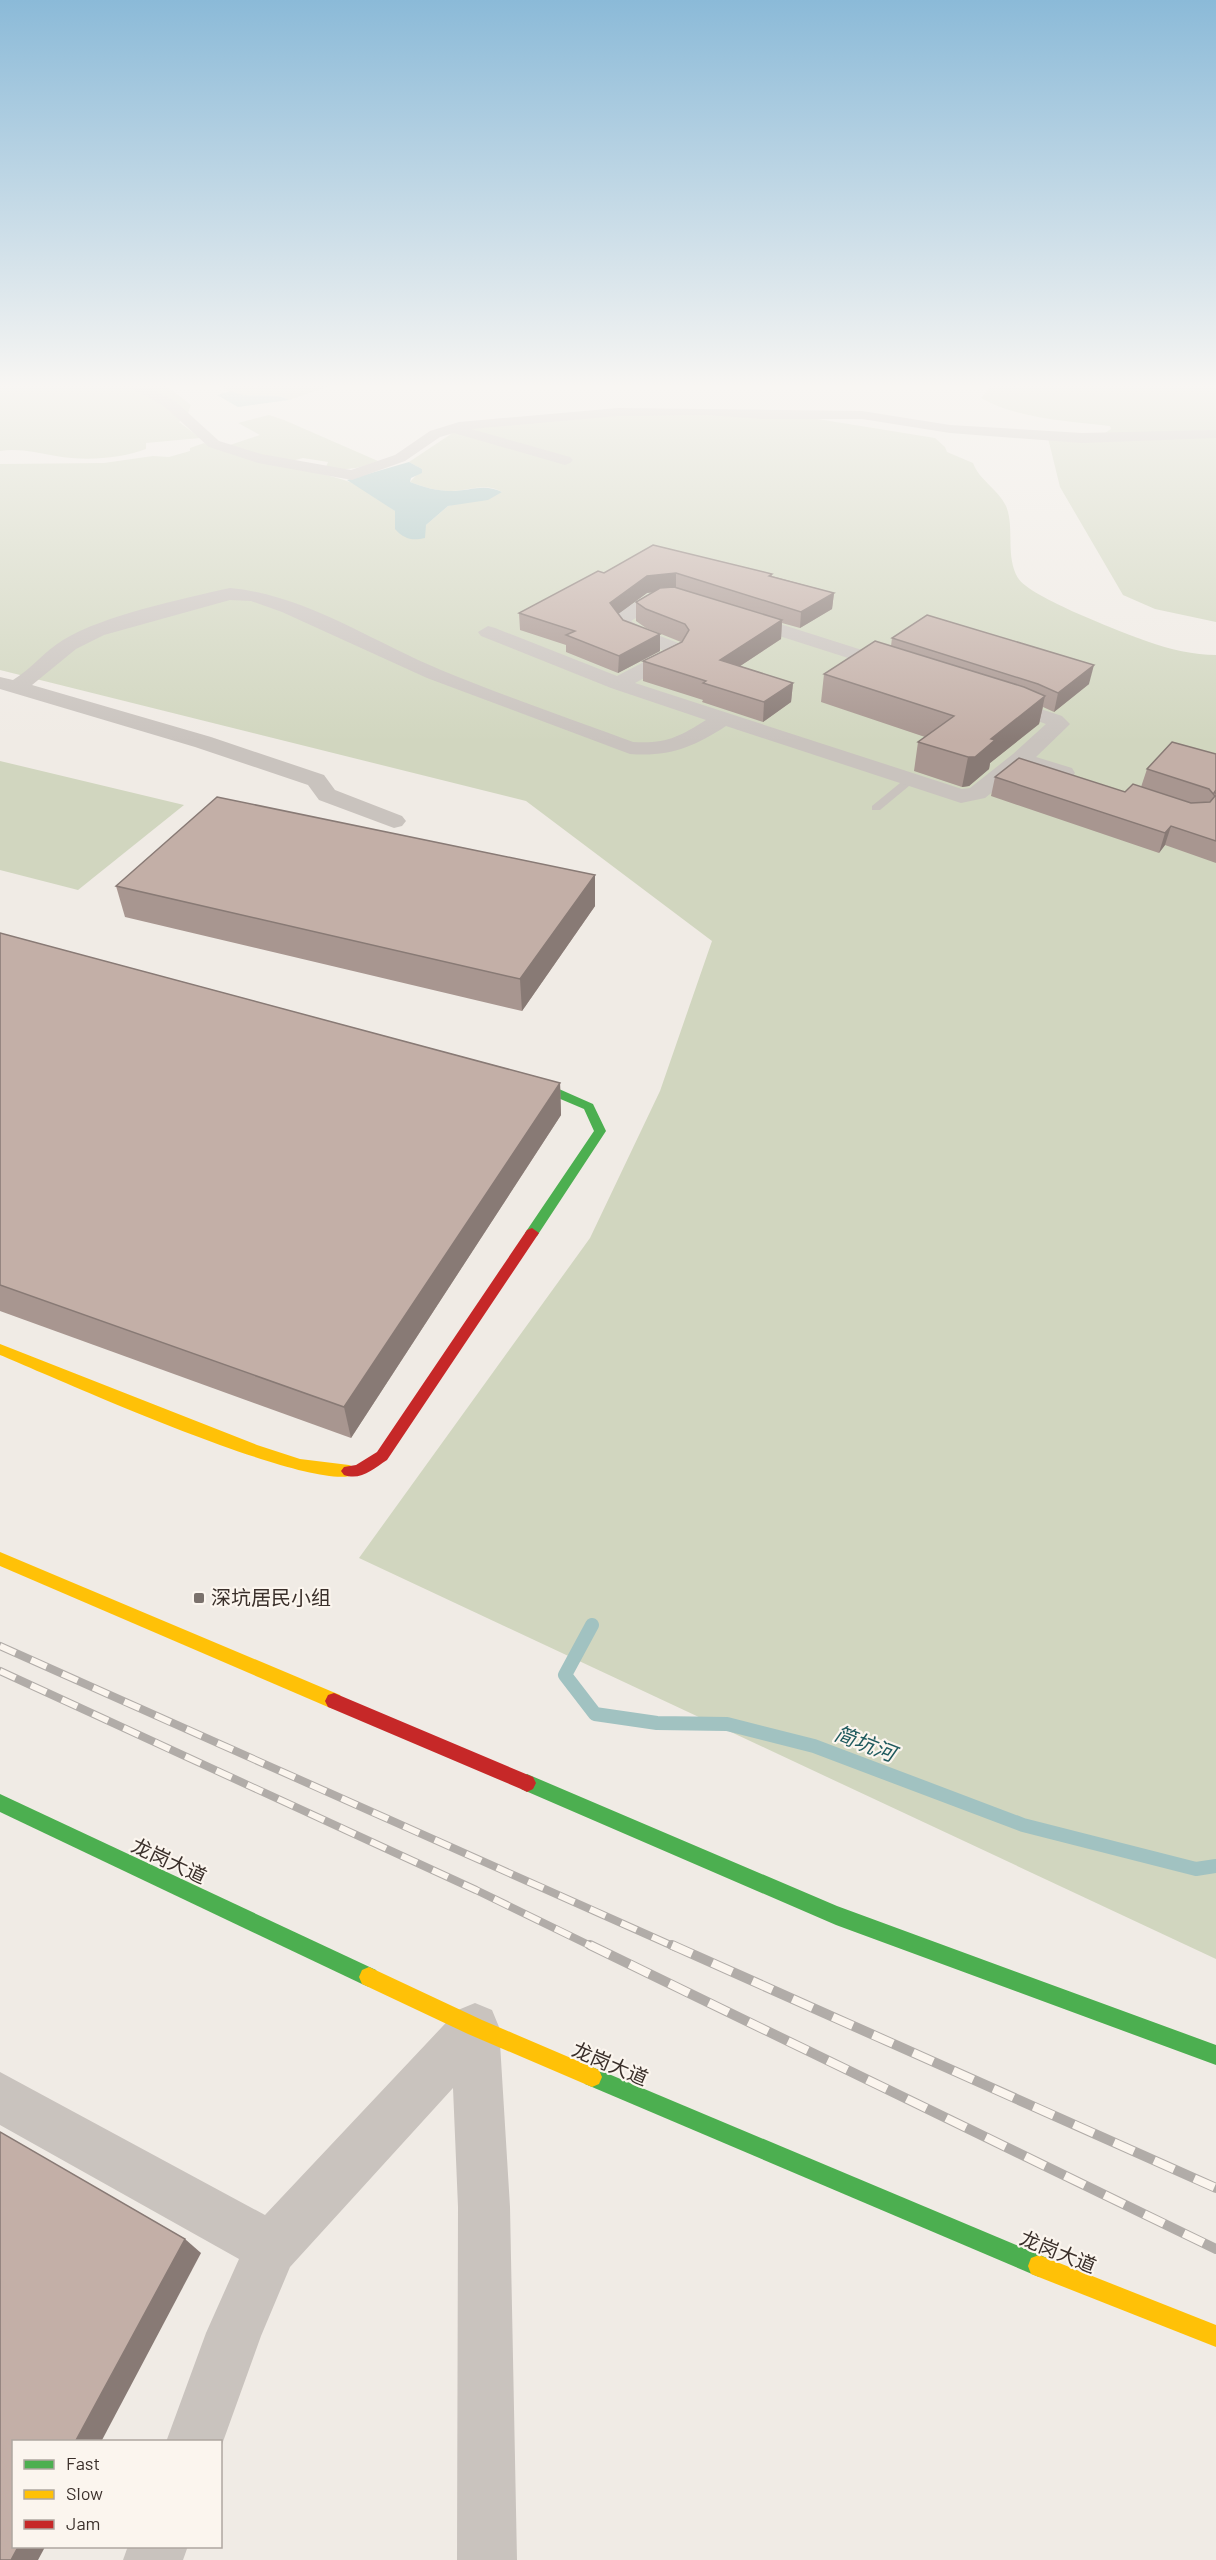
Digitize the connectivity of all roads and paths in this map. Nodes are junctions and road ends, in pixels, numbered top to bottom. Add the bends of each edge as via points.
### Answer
1 (696, 603) edge
2 (717, 610) edge
3 (488, 632) dead end
4 (914, 673) edge
5 (618, 684) junction
6 (8, 685) edge
7 (981, 695) edge
8 (722, 719) junction
9 (1021, 759) junction
10 (1084, 780) edge
11 (909, 781) junction
12 (876, 808) dead end
13 (394, 821) dead end
14 (507, 1081) edge
15 (0, 1349) edge
16 (0, 1559) edge
17 (0, 1803) edge
18 (475, 2027) junction
19 (1216, 2055) edge
20 (0, 2097) edge
21 (272, 2248) junction
22 (1216, 2336) edge
23 (196, 2440) edge
24 (487, 2560) edge

1 - 5 street via 662,597 621,620 634,632 676,649 673,655
2 - 4 street
3 - 5 street
5 - 8 street
6 - 8 street via 35,675 69,645 97,631 230,594 253,596 290,608 434,674 630,748 659,751 679,747
6 - 13 street via 203,742 316,780 327,795
7 - 9 street via 1059,724
8 - 11 street
9 - 10 street
9 - 11 street via 969,795
11 - 12 lane
14 - 15 main road via 555,1092 590,1107 600,1131 381,1456 358,1472 324,1472 203,1432
16 - 19 main road via 837,1915
17 - 18 main road, 龙岗大道
18 - 21 street
18 - 22 main road, 龙岗大道 via 977,2241
18 - 24 street via 484,2207
20 - 21 street
21 - 23 street via 234,2333

